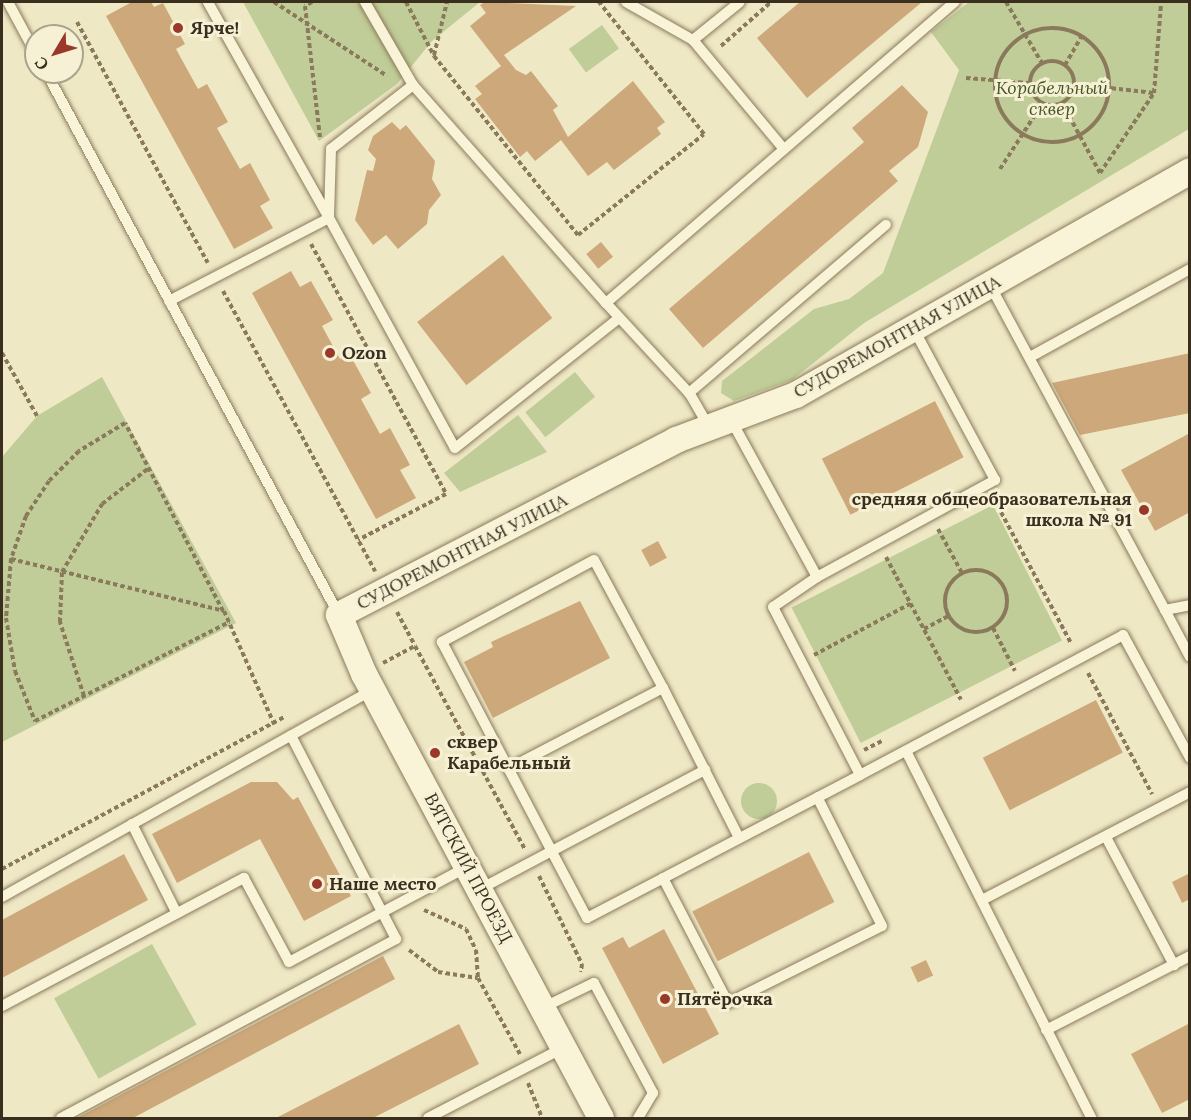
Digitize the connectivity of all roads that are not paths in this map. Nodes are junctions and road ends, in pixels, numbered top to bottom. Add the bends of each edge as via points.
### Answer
1 (8, 2) edge
2 (208, 2) edge
3 (365, 2) edge
4 (626, 2) edge
5 (740, 2) edge
6 (955, 2) edge
7 (24, 32) edge
8 (693, 40) junction
9 (52, 84) edge
10 (413, 85) junction
11 (783, 148) junction
12 (1190, 171) edge
13 (328, 218) junction
14 (886, 225) dead end
15 (1190, 269) edge
16 (990, 284) junction
17 (169, 302) junction
18 (606, 303) junction
19 (619, 318) junction
20 (913, 328) junction
21 (1030, 357) junction
22 (689, 393) junction
23 (719, 422) junction
24 (817, 577) junction
25 (1190, 605) edge
26 (1165, 610) junction
27 (339, 615) junction
28 (1190, 657) edge
29 (368, 682) junction
30 (663, 688) junction
31 (291, 736) junction
32 (906, 752) junction
33 (1190, 758) edge
34 (508, 769) junction
35 (705, 770) junction
36 (860, 775) junction
37 (1190, 792) edge
38 (817, 797) junction
39 (132, 824) junction
40 (739, 838) junction
41 (1107, 839) junction
42 (551, 850) junction
43 (468, 867) junction
44 (663, 878) junction
45 (479, 889) junction
46 (2, 897) edge
47 (982, 900) junction
48 (176, 912) junction
49 (383, 912) junction
50 (1190, 956) edge
51 (1174, 965) junction
52 (2, 1006) edge
53 (542, 1008) junction
54 (1046, 1030) junction
55 (563, 1047) junction
56 (61, 1119) edge
57 (428, 1119) edge
58 (601, 1119) edge
59 (638, 1119) edge
60 (1091, 1119) edge

1 - 7 lane
2 - 13 lane
3 - 10 lane
4 - 8 lane
5 - 8 lane
6 - 11 lane
8 - 11 lane
9 - 17 lane
10 - 13 lane via 331,149
10 - 18 lane
11 - 18 lane
12 - 16 street, СУДОРЕМОНТНАЯ УЛИЦА
13 - 17 lane
13 - 19 lane via 455,448
14 - 22 lane
15 - 21 lane
16 - 20 street, СУДОРЕМОНТНАЯ УЛИЦА
16 - 21 lane
17 - 27 lane
18 - 19 lane
19 - 22 lane
20 - 23 street, СУДОРЕМОНТНАЯ УЛИЦА via 796,395
20 - 24 lane via 995,480
21 - 26 lane
22 - 23 lane
23 - 24 lane
23 - 27 street, СУДОРЕМОНТНАЯ УЛИЦА
24 - 36 lane via 773,607
25 - 26 lane
26 - 28 lane
27 - 29 street, ВЯТСКИЙ ПРОЕЗД
29 - 31 lane
29 - 43 street, ВЯТСКИЙ ПРОЕЗД
30 - 34 lane
30 - 34 lane via 594,560 442,642
30 - 35 lane
31 - 39 lane
31 - 49 lane
32 - 33 lane via 1123,635
32 - 36 lane
32 - 47 lane
34 - 42 lane
35 - 40 lane
35 - 42 lane
36 - 38 lane
37 - 41 lane
38 - 40 lane
38 - 44 lane via 882,926 728,1004
39 - 46 lane
39 - 48 lane
40 - 44 lane
41 - 47 lane
41 - 51 lane
42 - 44 lane via 587,918
42 - 45 lane
43 - 45 street, ВЯТСКИЙ ПРОЕЗД
43 - 49 lane
45 - 53 street, ВЯТСКИЙ ПРОЕЗД
47 - 54 lane
48 - 49 lane via 244,878 289,962
48 - 52 lane
49 - 56 lane via 396,939
50 - 51 lane
51 - 54 lane
53 - 55 street, ВЯТСКИЙ ПРОЕЗД
53 - 59 lane via 594,983 653,1093
54 - 60 lane
55 - 57 lane
55 - 58 street, ВЯТСКИЙ ПРОЕЗД

